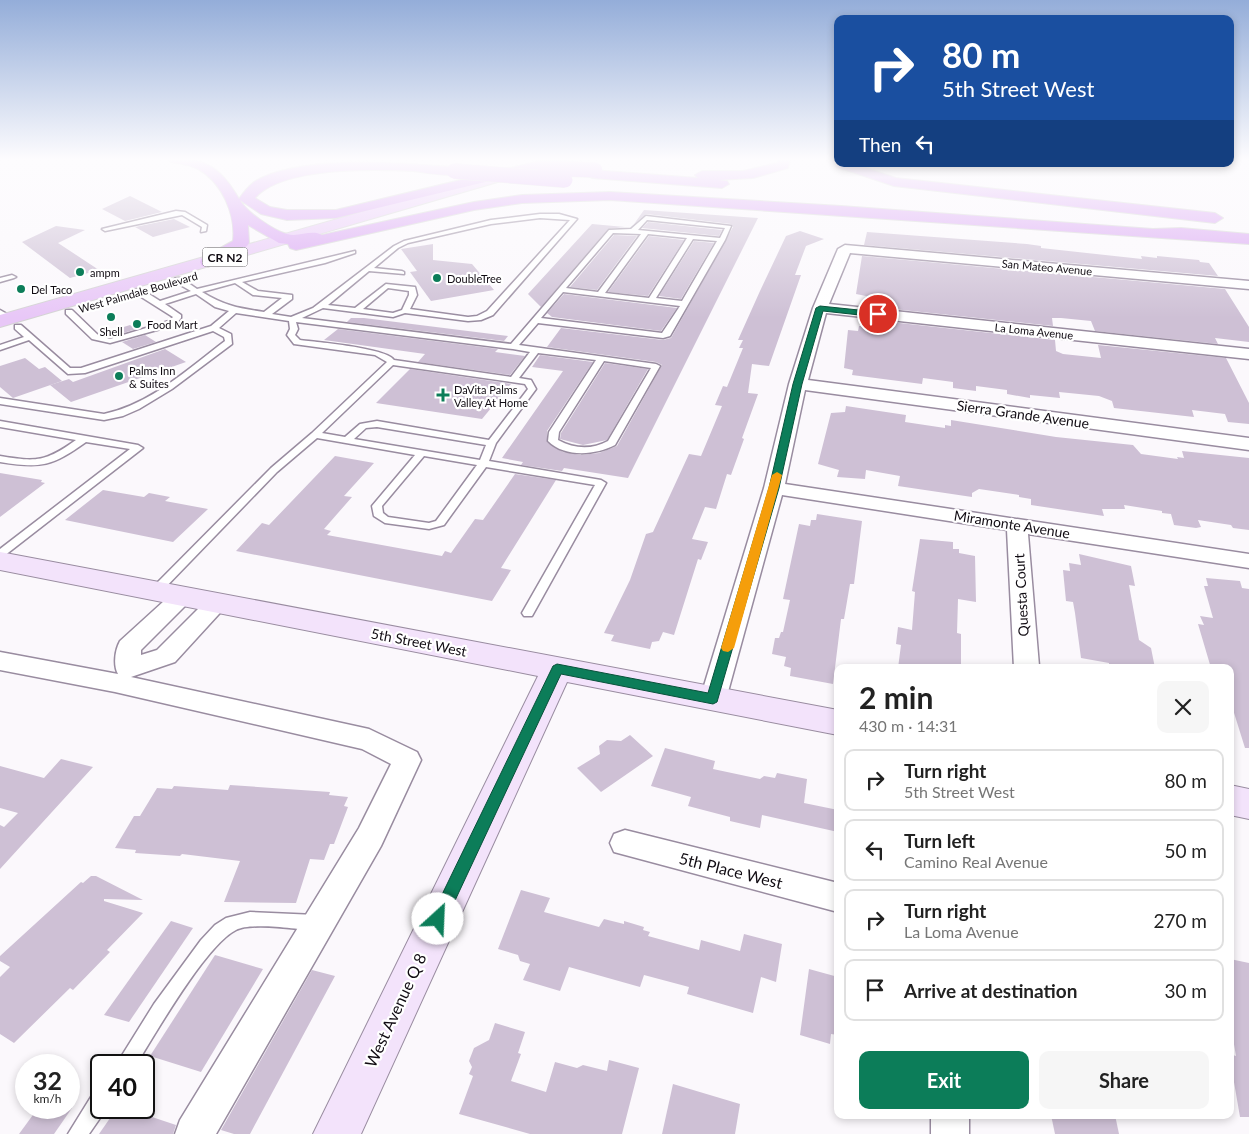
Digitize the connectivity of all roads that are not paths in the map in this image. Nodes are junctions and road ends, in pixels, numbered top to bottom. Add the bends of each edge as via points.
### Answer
1 (271, 212) edge
2 (345, 212) edge
3 (388, 212) edge
4 (422, 212) edge
5 (444, 212) edge
6 (866, 212) edge
7 (939, 212) edge
8 (1051, 212) edge
9 (1165, 212) edge
10 (240, 213) joint
11 (1231, 219) dead end
12 (1249, 228) edge
13 (105, 229) dead end
14 (203, 231) dead end
15 (633, 231) junction
16 (646, 232) junction
17 (336, 234) joint
18 (1198, 234) junction
19 (691, 237) junction
20 (1249, 238) edge
21 (722, 240) junction
22 (291, 242) junction
23 (352, 252) dead end
24 (208, 262) junction
25 (367, 269) junction
26 (386, 271) junction
27 (402, 273) dead end
28 (12, 277) dead end
29 (172, 277) junction
30 (0, 280) edge
31 (238, 282) junction
32 (1249, 285) edge
33 (386, 286) junction
34 (561, 290) junction
35 (138, 292) junction
36 (198, 293) junction
37 (600, 294) junction
38 (651, 300) junction
39 (159, 304) junction
40 (685, 304) junction
41 (321, 306) junction
42 (820, 308) junction
43 (234, 310) junction
44 (357, 310) junction
45 (405, 311) junction
46 (0, 312) edge
47 (69, 312) junction
48 (265, 315) junction
49 (292, 319) junction
50 (536, 320) junction
51 (9, 328) edge
52 (214, 328) junction
53 (513, 347) junction
54 (0, 348) edge
55 (536, 350) junction
56 (1249, 354) edge
57 (601, 359) junction
58 (390, 362) junction
59 (513, 380) junction
60 (798, 384) junction
61 (0, 401) edge
62 (0, 424) edge
63 (315, 435) junction
64 (84, 439) junction
65 (347, 440) junction
66 (491, 443) junction
67 (1249, 444) edge
68 (422, 453) junction
69 (0, 459) edge
70 (484, 463) junction
71 (774, 488) junction
72 (1017, 525) junction
73 (0, 554) edge
74 (0, 561) edge
75 (1249, 561) edge
76 (155, 591) junction
77 (183, 596) junction
78 (217, 603) junction
79 (528, 613) dead end
80 (0, 661) edge
81 (1026, 664) edge
82 (557, 669) junction
83 (121, 676) junction
84 (713, 699) junction
85 (834, 722) edge
86 (1234, 801) edge
87 (1249, 804) edge
88 (625, 843) dead end
89 (834, 897) edge
90 (320, 923) junction
91 (132, 1054) edge
92 (90, 1116) edge
93 (950, 1119) edge
94 (78, 1134) edge
95 (194, 1134) edge
96 (336, 1134) edge
97 (950, 1134) edge

1 - 2 highway via 287,215
3 - 22 main road, CR N2
4 - 17 highway, West Palmdale Boulevard
5 - 22 highway
6 - 18 highway via 1153,234
7 - 18 highway, bridge
8 - 12 highway
9 - 11 highway
10 - 22 highway
10 - 24 highway via 241,243
13 - 14 lane via 183,213 205,226
15 - 16 lane
15 - 21 lane via 646,218 727,226
15 - 34 lane via 610,231
16 - 19 lane
16 - 37 lane
17 - 22 main road, West Palmdale Boulevard / CR N2
18 - 20 highway
19 - 21 lane
19 - 38 lane
21 - 40 lane
22 - 24 main road, West Palmdale Boulevard / CR N2
22 - 29 main road, West Palmdale Boulevard / CR N2
23 - 31 lane
24 - 29 main road, West Palmdale Boulevard / CR N2
25 - 26 lane
25 - 41 lane
25 - 45 lane via 396,247 426,236 490,222 546,216 574,219 490,313 468,319
26 - 27 lane
26 - 33 lane via 385,277 390,281
28 - 30 lane
29 - 35 main road, West Palmdale Boulevard / CR N2
29 - 36 lane
29 - 51 main road, West Palmdale Boulevard / CR N2 via 97,294
31 - 36 lane via 217,285
31 - 48 lane via 256,293 289,297
32 - 42 street, San Mateo Avenue via 844,250
33 - 44 lane
33 - 45 lane via 411,286 413,294
34 - 37 lane
34 - 50 lane
35 - 39 lane
35 - 47 main road, West Palmdale Boulevard / CR N2
36 - 39 lane
36 - 43 lane
37 - 38 lane
38 - 40 lane
39 - 47 lane via 177,315 175,321 110,341 95,337
40 - 50 lane via 668,334 663,336
41 - 44 lane
41 - 49 lane
42 - 56 street, La Loma Avenue
42 - 60 street
43 - 48 lane
43 - 52 lane
44 - 45 lane via 393,315
46 - 51 lane
47 - 51 main road, West Palmdale Boulevard / CR N2
48 - 49 lane
49 - 53 lane
49 - 58 lane via 294,329 291,335 297,342 378,353 389,358
50 - 53 lane
51 - 52 lane via 68,371 82,371
51 - 54 lane
52 - 61 lane via 228,336 229,342 137,408 118,416 104,417
53 - 55 lane
55 - 57 lane
55 - 59 lane
57 - 57 lane via 656,366 612,443 603,449 585,451 564,448 553,441 554,432
58 - 59 lane
58 - 63 lane
59 - 66 lane via 528,382 532,389
60 - 67 street, Sierra Grande Avenue
60 - 71 street
62 - 64 lane
63 - 65 lane
63 - 76 lane via 274,470
64 - 69 lane via 53,461 33,465
64 - 73 lane via 138,448
65 - 66 lane via 363,426 377,424
65 - 68 lane
66 - 70 lane
68 - 70 lane
68 - 70 lane via 378,506 378,514 385,520 429,526 440,523
70 - 79 lane via 601,483
71 - 72 street, Miramonte Avenue
71 - 84 street
72 - 75 street, Miramonte Avenue
72 - 81 street, Questa Court
74 - 76 street, 5th Street West
76 - 77 street, 5th Street West
77 - 78 street, 5th Street West
77 - 83 street via 129,647
78 - 82 street, 5th Street West
78 - 83 street via 166,656
80 - 83 street
82 - 84 street, 5th Street West
82 - 96 street, West Avenue Q 8
83 - 90 street via 370,740 407,760 370,837
84 - 85 street, 5th Street West
86 - 87 street
88 - 89 street, 5th Place West
90 - 91 lane via 260,920 232,923 210,940
90 - 95 street
92 - 94 lane
93 - 97 street

